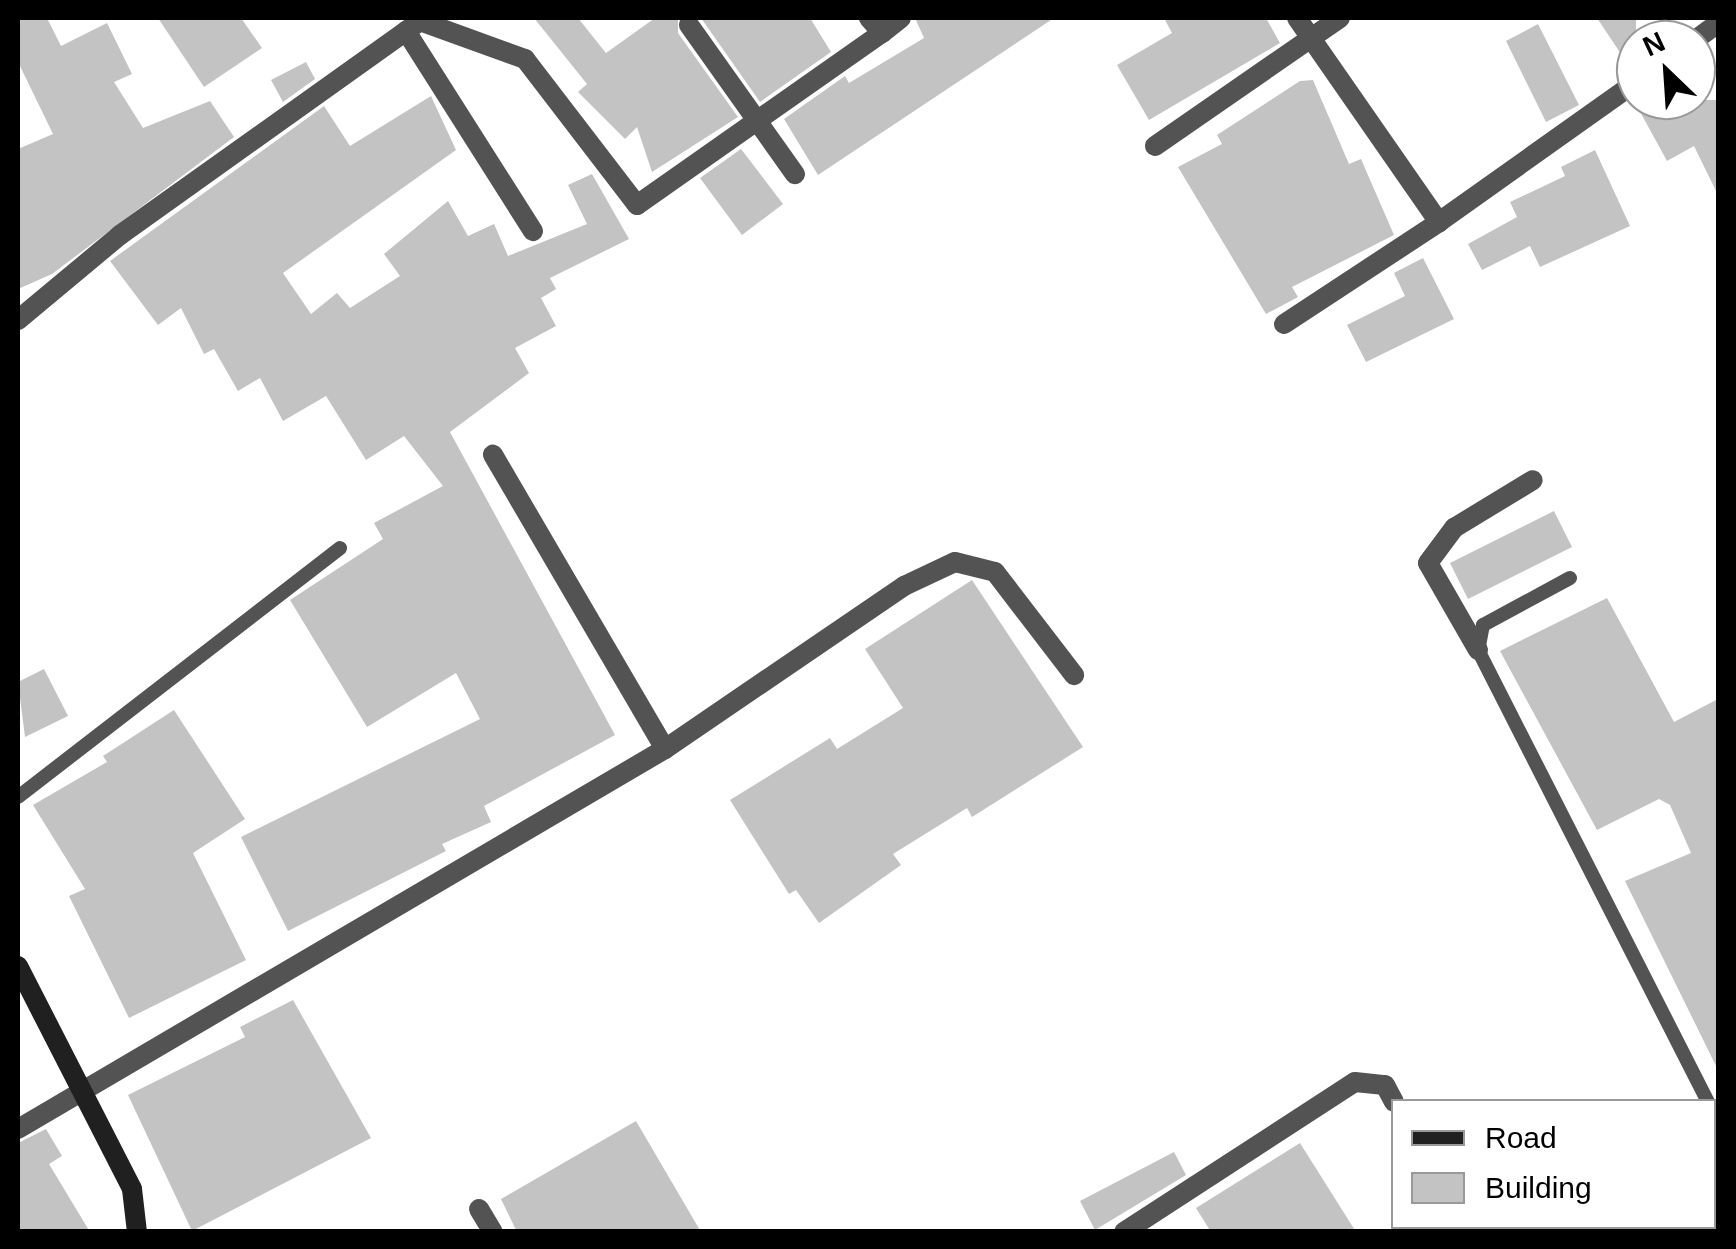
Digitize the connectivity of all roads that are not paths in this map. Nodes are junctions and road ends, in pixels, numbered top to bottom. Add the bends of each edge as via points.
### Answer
1 (902, 18) edge
2 (1296, 18) edge
3 (1340, 18) edge
4 (416, 23) edge
5 (689, 24) dead end
6 (876, 25) edge
7 (1311, 38) junction
8 (1616, 96) edge
9 (757, 121) junction
10 (1155, 146) dead end
11 (795, 174) dead end
12 (1439, 222) junction
13 (533, 231) dead end
14 (18, 320) edge
15 (1284, 324) dead end
16 (493, 455) dead end
17 (1533, 480) dead end
18 (340, 548) dead end
19 (1570, 578) dead end
20 (1478, 650) junction
21 (1074, 675) dead end
22 (665, 749) junction
23 (18, 798) edge
24 (18, 966) edge
25 (84, 1094) junction
26 (1393, 1099) edge
27 (1706, 1099) edge
28 (18, 1129) edge
29 (480, 1209) dead end
30 (137, 1232) edge
31 (493, 1232) edge
32 (1124, 1232) edge

1 - 6 street
2 - 7 street
3 - 7 street
4 - 9 street via 524,59 637,206
4 - 13 street
4 - 14 street via 120,235
5 - 9 street
6 - 9 street
7 - 10 street
7 - 12 street
8 - 12 street
9 - 11 street
12 - 15 street
16 - 22 street
17 - 20 street via 1454,528 1428,563
18 - 23 lane
19 - 20 lane via 1483,624
20 - 27 lane
21 - 22 street via 995,572 955,562 904,586
22 - 25 street
24 - 25 main road
25 - 28 street
25 - 30 main road via 132,1189
26 - 32 street via 1386,1085 1355,1082
29 - 31 street

